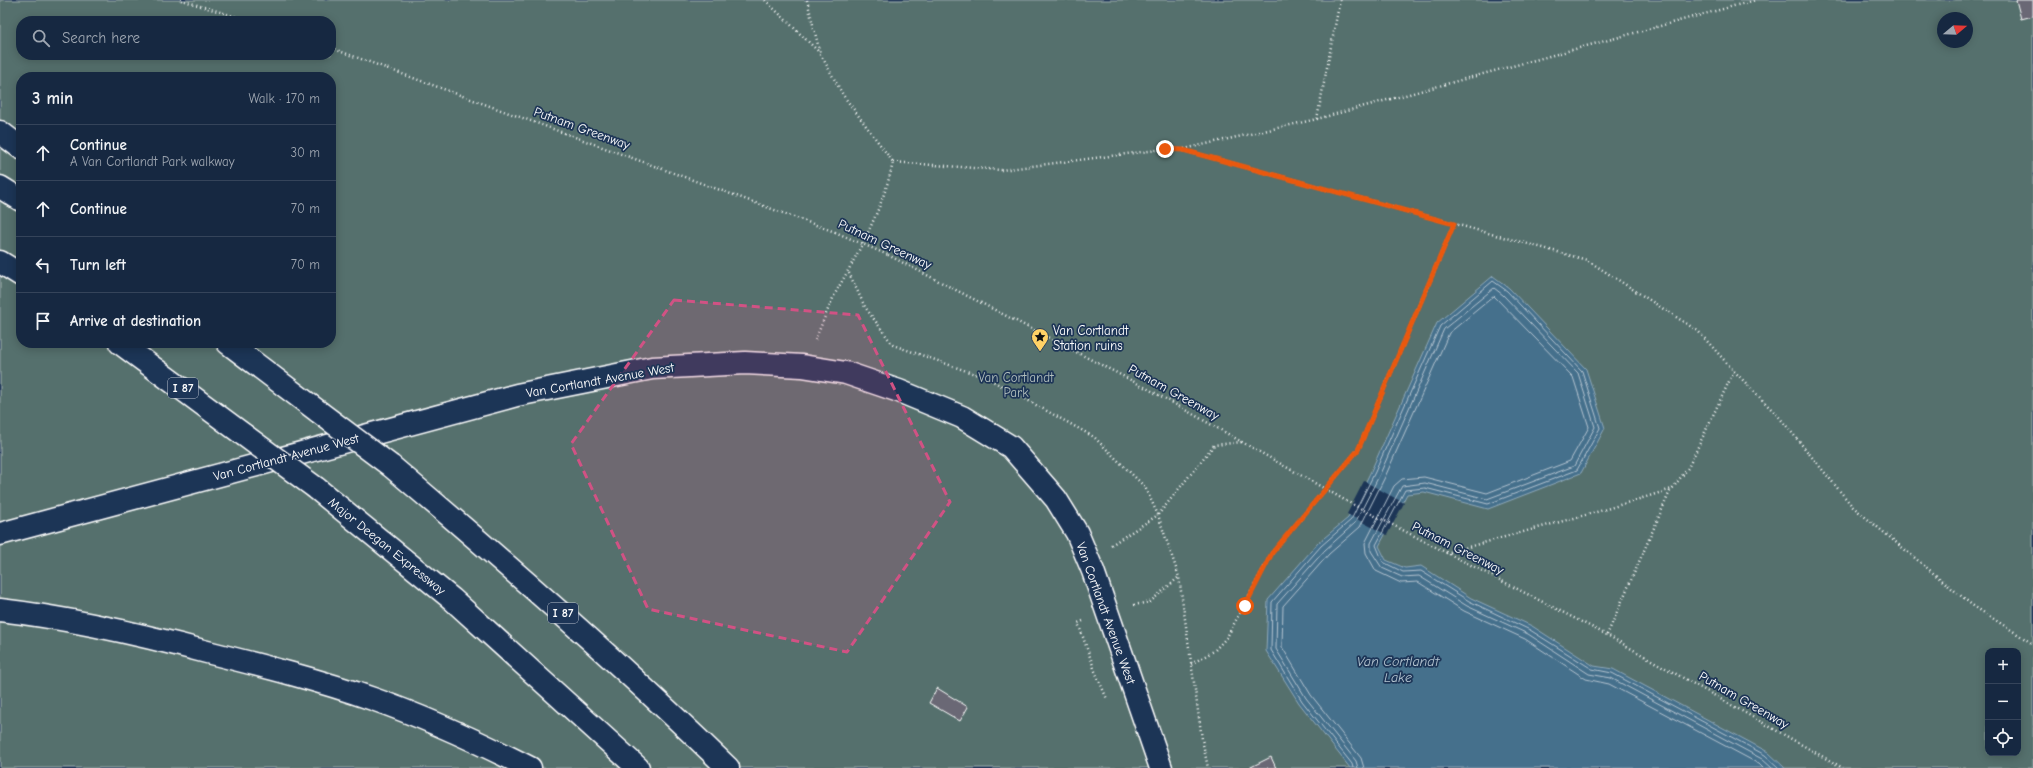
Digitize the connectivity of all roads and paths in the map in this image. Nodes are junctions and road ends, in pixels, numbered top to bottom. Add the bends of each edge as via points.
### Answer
1 (181, 0) edge
2 (765, 0) edge
3 (807, 0) edge
4 (1340, 0) edge
5 (1756, 0) edge
6 (234, 16) edge
7 (336, 50) edge
8 (820, 52) junction
9 (1317, 119) junction
10 (0, 132) edge
11 (16, 144) edge
12 (1183, 150) junction
13 (893, 162) junction
14 (0, 187) edge
15 (16, 197) edge
16 (1454, 224) junction
17 (0, 262) edge
18 (16, 273) edge
19 (848, 273) junction
20 (812, 346) dead end
21 (127, 348) edge
22 (235, 348) edge
23 (250, 348) edge
24 (1734, 372) junction
25 (274, 377) junction
26 (1242, 442) junction
27 (1326, 489) junction
28 (1672, 489) junction
29 (1158, 515) junction
30 (0, 534) edge
31 (1446, 553) junction
32 (1089, 559) junction
33 (1180, 577) junction
34 (1150, 602) dead end
35 (0, 610) edge
36 (1607, 635) junction
37 (2033, 644) edge
38 (1191, 664) junction
39 (530, 768) edge
40 (638, 768) edge
41 (728, 768) edge
42 (1160, 768) edge
43 (1208, 768) edge
44 (1843, 768) edge

1 - 6 path
2 - 8 path
3 - 8 path
4 - 9 path
5 - 9 path
7 - 26 path, Putnam Greenway, bridge via 835,232 888,255 1150,390
8 - 13 path via 843,95
9 - 12 path
10 - 11 main road
12 - 13 path via 1165,149 1001,170
12 - 16 path
13 - 19 path via 889,182
14 - 15 main road
16 - 24 path via 1587,260 1698,330
16 - 27 path via 1358,450
17 - 18 main road
19 - 20 path
19 - 29 path via 865,307 893,345 989,379 1094,437 1145,488
21 - 40 main road, Major Deegan Expressway / I 87, bridge via 316,488 452,599
22 - 25 main road, I 87
23 - 25 main road
24 - 28 path via 1688,468
24 - 37 path via 1779,417 1853,507 1972,605
25 - 41 main road, I 87, bridge via 391,466 574,622
26 - 27 path, Putnam Greenway
26 - 29 path via 1214,445
27 - 31 path, Putnam Greenway
27 - 38 path via 1272,553 1227,637 1214,652
28 - 31 path
28 - 36 path
29 - 32 path
29 - 33 path
30 - 32 main road, Van Cortlandt Avenue West via 517,395 652,368 745,363 802,366 846,373 962,417 1011,447 1056,499 1077,533
31 - 36 path, Putnam Greenway
32 - 42 main road, Van Cortlandt Avenue West
33 - 34 path
33 - 38 path
35 - 39 main road via 128,633 310,679 372,698 430,720
36 - 44 path, Putnam Greenway
38 - 43 path

